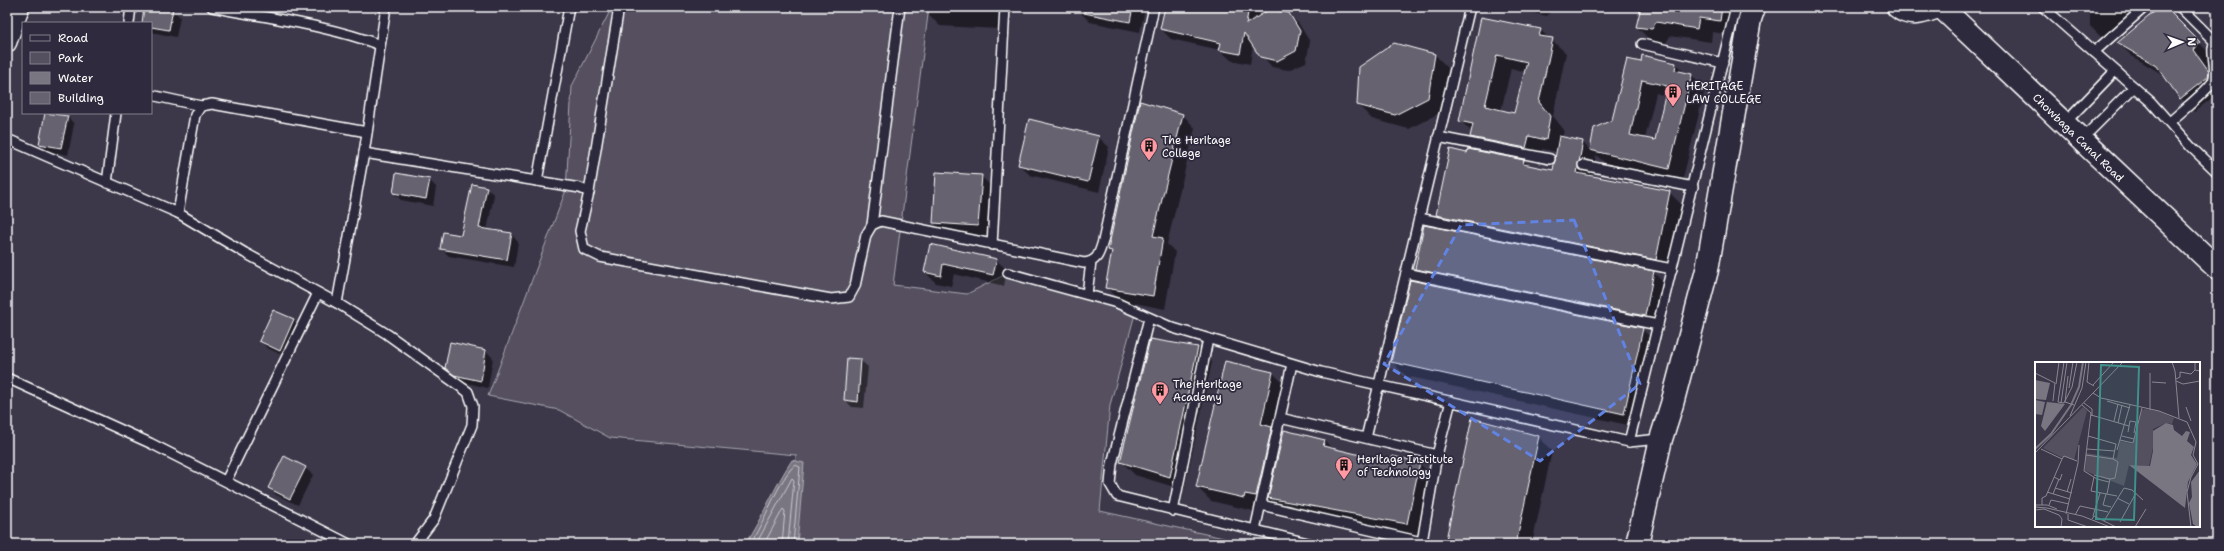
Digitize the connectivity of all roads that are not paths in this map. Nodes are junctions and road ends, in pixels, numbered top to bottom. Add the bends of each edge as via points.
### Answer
1 (20, 7) edge
2 (131, 7) edge
3 (212, 7) edge
4 (386, 7) edge
5 (569, 7) edge
6 (619, 7) edge
7 (900, 7) edge
8 (1005, 7) edge
9 (1154, 7) edge
10 (1470, 7) edge
11 (1736, 7) edge
12 (1754, 7) edge
13 (1898, 7) edge
14 (1940, 7) edge
15 (2043, 7) edge
16 (2145, 7) edge
17 (2180, 7) edge
18 (129, 22) edge
19 (2216, 40) edge
20 (7, 43) edge
21 (1642, 44) dead end
22 (380, 45) junction
23 (2094, 52) junction
24 (1723, 63) junction
25 (2115, 71) junction
26 (2134, 87) junction
27 (152, 95) edge
28 (201, 106) junction
29 (116, 114) edge
30 (2069, 119) junction
31 (2170, 122) junction
32 (367, 132) junction
33 (2086, 136) junction
34 (1438, 137) junction
35 (7, 139) edge
36 (364, 153) junction
37 (1550, 159) dead end
38 (1583, 165) dead end
39 (2217, 172) edge
40 (537, 181) junction
41 (108, 183) junction
42 (1692, 187) junction
43 (589, 192) junction
44 (178, 213) junction
45 (1419, 218) junction
46 (872, 225) junction
47 (992, 245) junction
48 (1091, 262) junction
49 (2217, 268) edge
50 (1672, 269) junction
51 (1008, 273) dead end
52 (1406, 273) junction
53 (318, 293) junction
54 (1087, 294) junction
55 (337, 304) junction
56 (1149, 318) junction
57 (1658, 325) junction
58 (1208, 338) junction
59 (1292, 364) junction
60 (7, 378) edge
61 (1378, 385) junction
62 (1451, 401) junction
63 (1280, 418) junction
64 (1366, 438) junction
65 (1661, 439) junction
66 (1629, 442) junction
67 (1437, 455) junction
68 (226, 481) junction
69 (1261, 506) junction
70 (1173, 510) junction
71 (1255, 530) junction
72 (349, 544) edge
73 (415, 544) edge
74 (1312, 544) edge
75 (1637, 544) edge

1 - 20 street
2 - 18 lane
3 - 22 lane via 308,26
4 - 22 lane
5 - 40 lane
6 - 43 lane
7 - 46 lane
8 - 47 lane
9 - 48 lane via 1103,241 1098,258
10 - 34 lane
11 - 24 lane
12 - 65 street via 1707,270
13 - 14 street via 1910,14 1918,14
14 - 30 street, Chowbaga Canal Road
15 - 23 lane
16 - 23 lane
17 - 19 lane
19 - 31 lane via 2213,48 2215,72 2210,85
21 - 24 lane
22 - 32 lane
23 - 25 lane
24 - 42 lane
25 - 26 lane
25 - 30 lane
26 - 31 lane
26 - 33 lane
27 - 28 lane
28 - 32 lane via 212,104
28 - 44 lane via 195,115
29 - 41 lane
30 - 33 street, Chowbaga Canal Road
31 - 39 lane
32 - 36 lane
33 - 49 street, Chowbaga Canal Road
34 - 37 lane
34 - 45 lane
35 - 41 lane
36 - 40 lane
36 - 55 lane
38 - 42 lane
40 - 43 lane via 580,188
41 - 44 lane
42 - 50 lane
43 - 46 lane via 580,230 584,249 600,257 831,299 849,297 855,286 866,235
44 - 53 lane
45 - 50 lane
45 - 52 lane
46 - 47 lane via 881,221
47 - 48 lane via 1084,263
48 - 54 lane
50 - 57 lane
51 - 54 lane
52 - 57 lane
52 - 61 lane
53 - 55 lane
53 - 68 lane
54 - 56 lane via 1117,303
55 - 73 lane via 387,334 468,392 473,406 472,425 446,494 434,519
56 - 58 lane
56 - 70 lane via 1112,464 1110,484 1117,496
57 - 66 lane
58 - 59 lane
58 - 70 lane
59 - 61 lane
59 - 63 lane
60 - 68 lane via 150,443
61 - 62 lane
61 - 64 lane
62 - 66 lane
62 - 67 lane
63 - 64 lane
63 - 69 lane
64 - 67 lane
65 - 66 lane
65 - 75 street
67 - 69 lane via 1422,542
68 - 72 lane
69 - 71 lane
70 - 71 lane
71 - 74 lane

